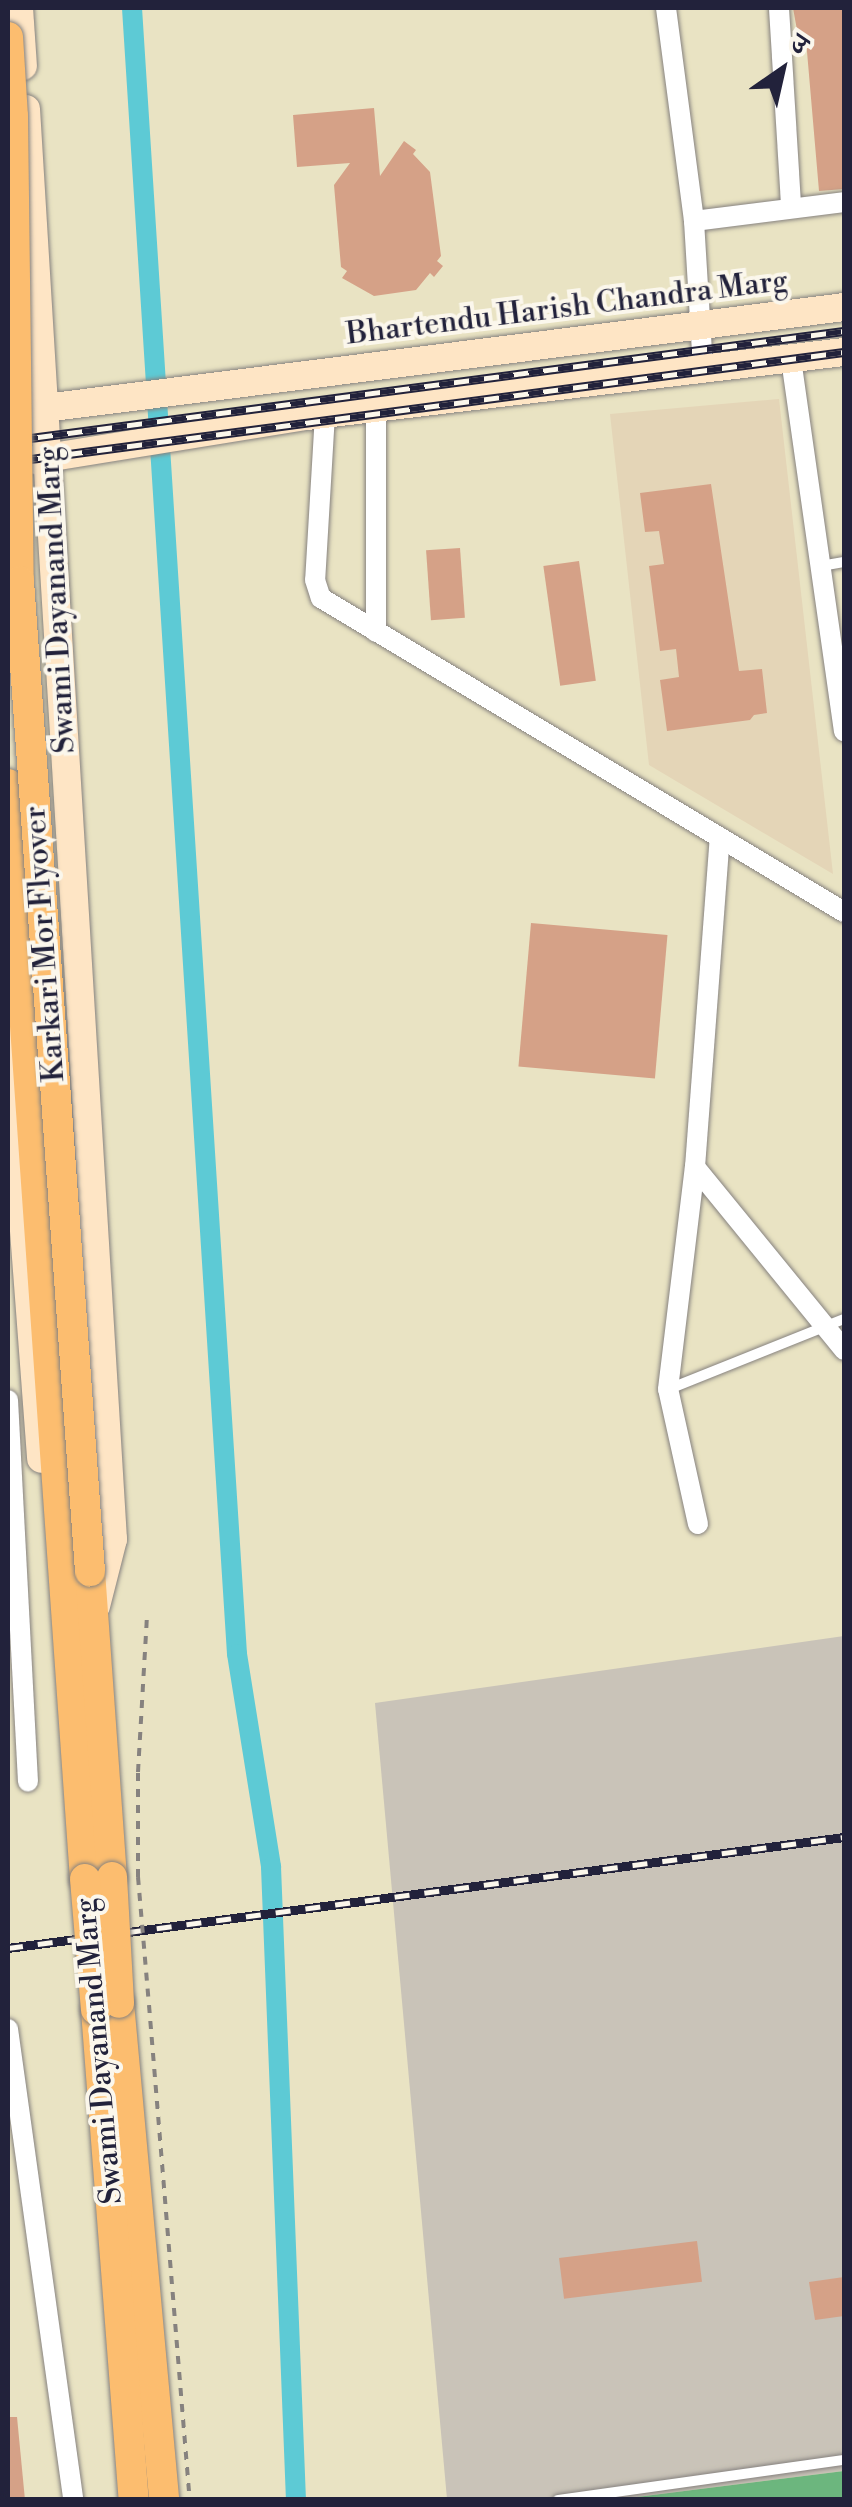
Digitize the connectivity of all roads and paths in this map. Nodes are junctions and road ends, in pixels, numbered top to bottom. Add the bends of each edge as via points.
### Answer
1 (19, 8) edge
2 (666, 8) edge
3 (779, 8) edge
4 (8, 37) edge
5 (20, 200) edge
6 (844, 202) edge
7 (791, 206) junction
8 (694, 220) junction
9 (844, 308) edge
10 (698, 325) junction
11 (844, 352) edge
12 (790, 359) junction
13 (704, 368) junction
14 (376, 408) junction
15 (46, 409) junction
16 (8, 412) edge
17 (316, 415) junction
18 (49, 459) junction
19 (8, 462) edge
20 (844, 562) edge
21 (820, 566) junction
22 (376, 632) junction
23 (844, 731) edge
24 (8, 784) edge
25 (720, 838) junction
26 (844, 912) edge
27 (8, 1018) edge
28 (695, 1166) junction
29 (837, 1323) edge
30 (844, 1350) edge
31 (668, 1390) junction
32 (8, 1400) edge
33 (698, 1524) dead end
34 (77, 1568) junction
35 (80, 1606) junction
36 (147, 1618) dead end
37 (28, 1781) dead end
38 (112, 1878) junction
39 (122, 2006) junction
40 (8, 2029) edge
41 (844, 2460) edge
42 (72, 2500) edge
43 (134, 2500) edge
44 (164, 2500) edge
45 (190, 2500) edge
46 (558, 2500) edge

1 - 5 main road, Swami Dayanand Marg
2 - 8 street
3 - 7 street
4 - 34 main road, Karkari Mor Flyover, bridge via 18,580
5 - 15 main road, Swami Dayanand Marg
6 - 7 street
7 - 8 street
8 - 10 street
9 - 10 main road, Bhartendu Harish Chandra Marg
10 - 13 street
10 - 15 main road, Bhartendu Harish Chandra Marg
11 - 12 main road
12 - 13 main road
12 - 21 street
13 - 14 main road
14 - 17 main road
14 - 22 street
15 - 16 main road
15 - 18 main road, Swami Dayanand Marg
17 - 18 main road
17 - 22 street via 316,588 330,605
18 - 19 main road
18 - 35 main road, Swami Dayanand Marg via 113,1540
20 - 21 lane
21 - 23 street
22 - 25 street
24 - 34 main road, Karkari Mor Flyover
25 - 26 street
25 - 28 street
27 - 35 main road via 51,1568
28 - 29 street
28 - 31 street
29 - 30 street
29 - 31 lane
31 - 33 street
32 - 37 street
34 - 35 main road, Karkari Mor Flyover
35 - 38 main road, Swami Dayanand Marg
36 - 38 path via 138,1772
38 - 39 main road, Swami Dayanand Marg, bridge
38 - 39 path, bridge
39 - 43 main road, Swami Dayanand Marg
39 - 44 main road, Swami Dayanand Marg
39 - 45 path
40 - 42 street
41 - 46 lane

